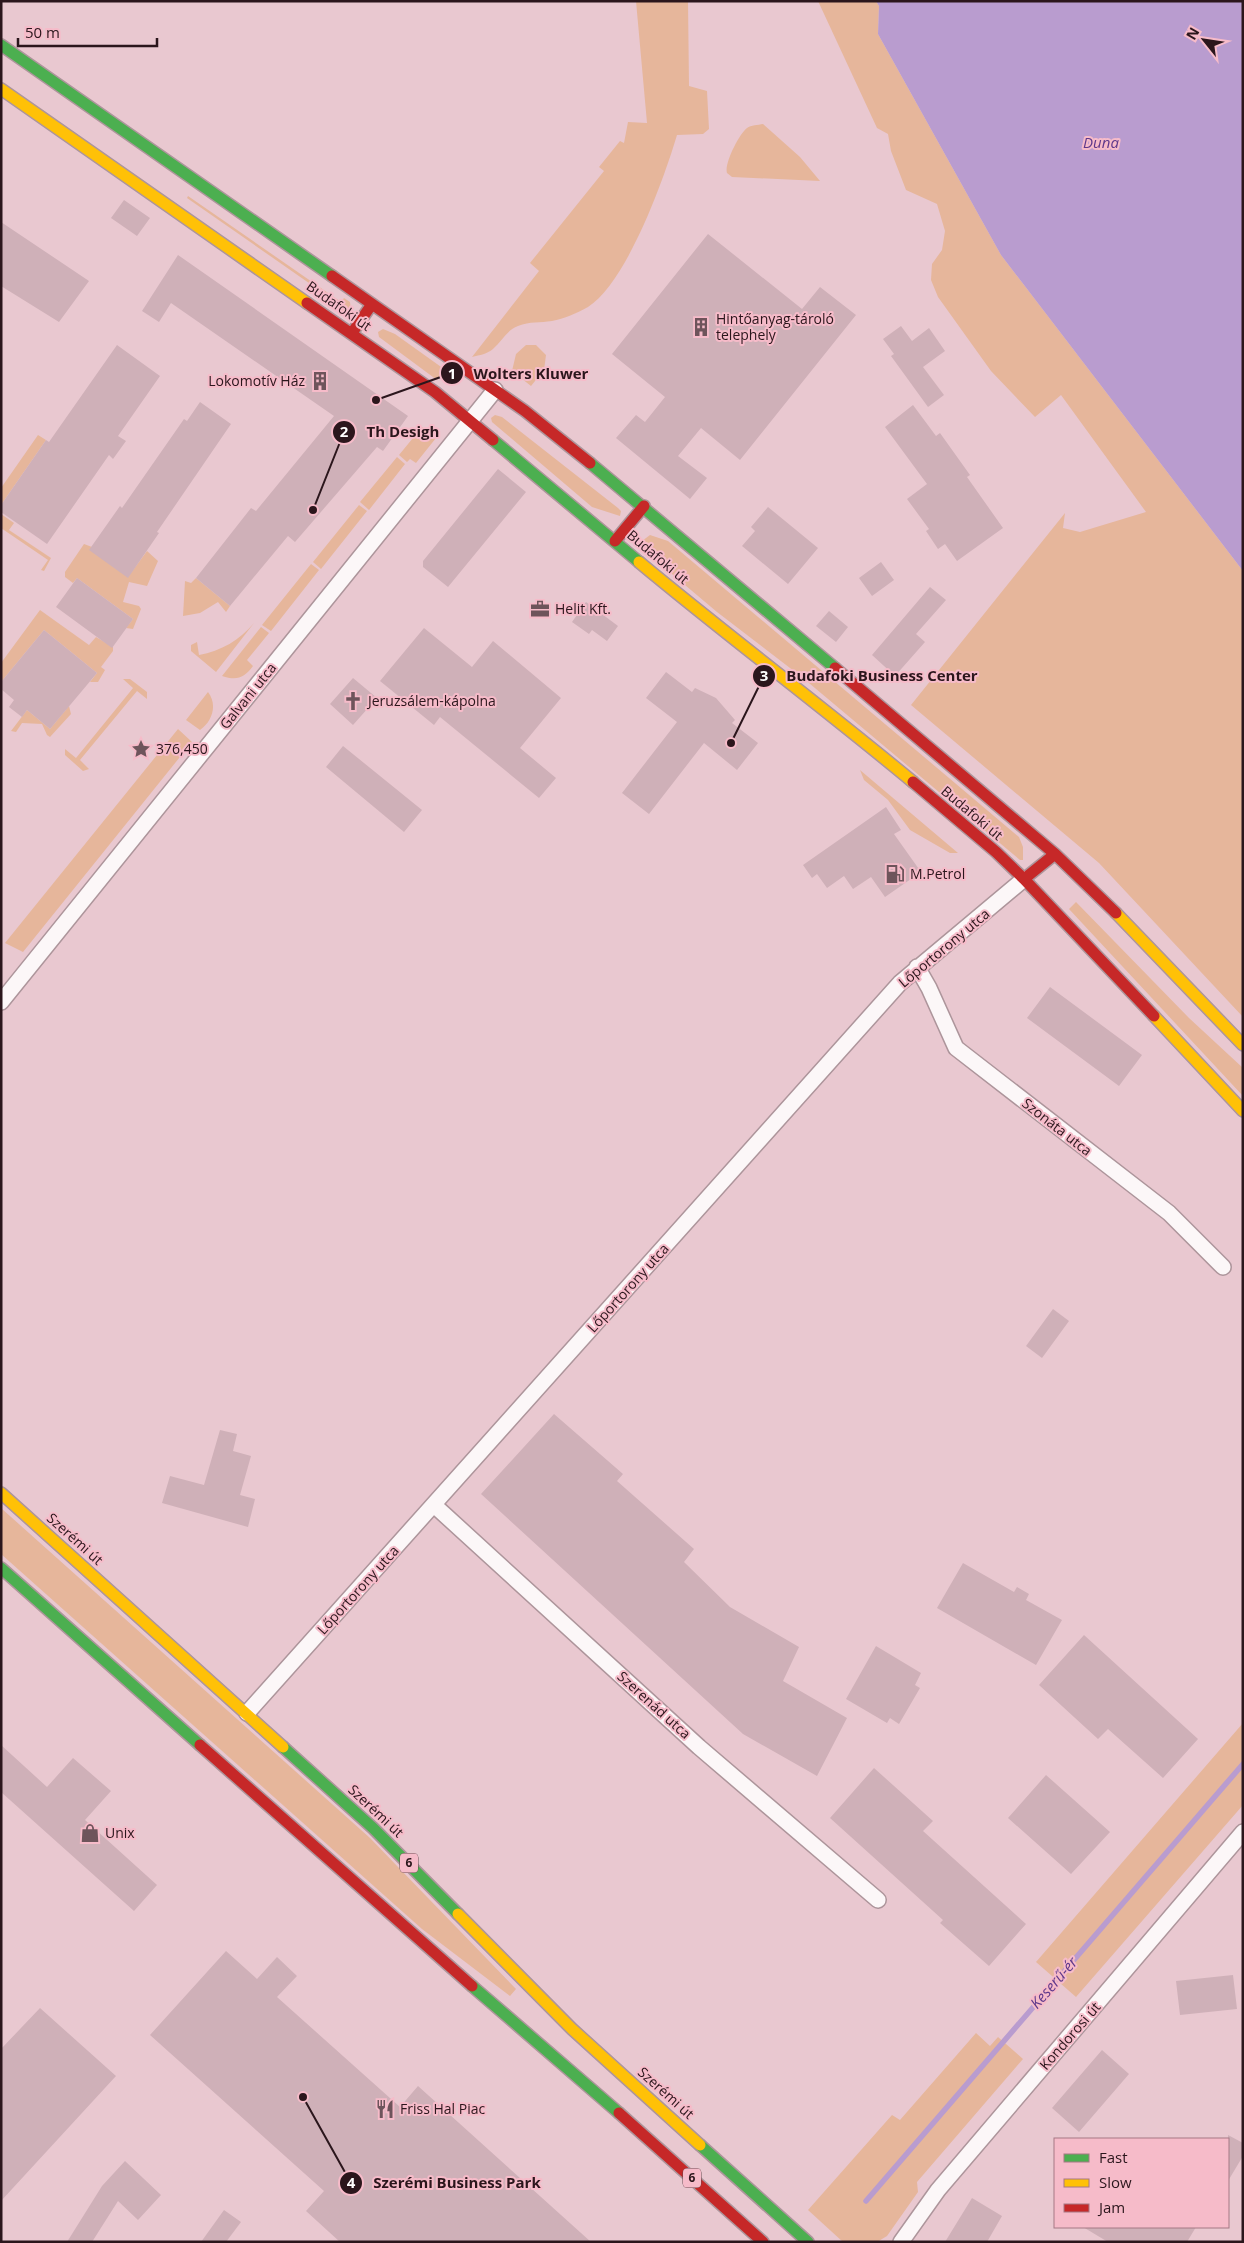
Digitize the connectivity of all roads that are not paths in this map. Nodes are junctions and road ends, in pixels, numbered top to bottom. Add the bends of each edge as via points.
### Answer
1 (1, 46) edge
2 (1, 89) edge
3 (372, 304) junction
4 (352, 332) junction
5 (494, 390) junction
6 (470, 420) junction
7 (644, 506) junction
8 (615, 541) junction
9 (1055, 854) junction
10 (1024, 879) junction
11 (917, 968) junction
12 (1, 1002) edge
13 (1243, 1045) edge
14 (1243, 1111) edge
15 (1223, 1267) dead end
16 (1, 1493) edge
17 (434, 1505) junction
18 (1, 1568) edge
19 (247, 1713) junction
20 (1243, 1832) edge
21 (878, 1900) dead end
22 (763, 2242) edge
23 (808, 2242) edge
24 (901, 2242) edge

1 - 3 main road, Budafoki út
2 - 4 main road, Budafoki út
3 - 4 main road
3 - 5 main road, Budafoki út
4 - 6 main road, Budafoki út
5 - 6 street, Galvani utca
5 - 7 main road, Budafoki út via 582,454
6 - 8 main road, Budafoki út
6 - 12 street, Galvani utca
7 - 8 main road
7 - 9 main road, Budafoki út
8 - 10 main road, Budafoki út via 736,642 853,732
9 - 10 main road
9 - 13 main road, Budafoki út via 1144,940
10 - 11 street, Lőportorony utca
10 - 14 main road, Budafoki út
11 - 15 street, Szonáta utca via 956,1048 1169,1213
11 - 17 street, Lőportorony utca
16 - 19 main road, Szerémi út / 6
17 - 19 street, Lőportorony utca
17 - 21 street, Szerenád utca via 699,1746
18 - 22 main road, 6
19 - 23 main road, Szerémi út / 6 via 412,1865 572,2029
20 - 24 street, Kondorosi út via 938,2190

